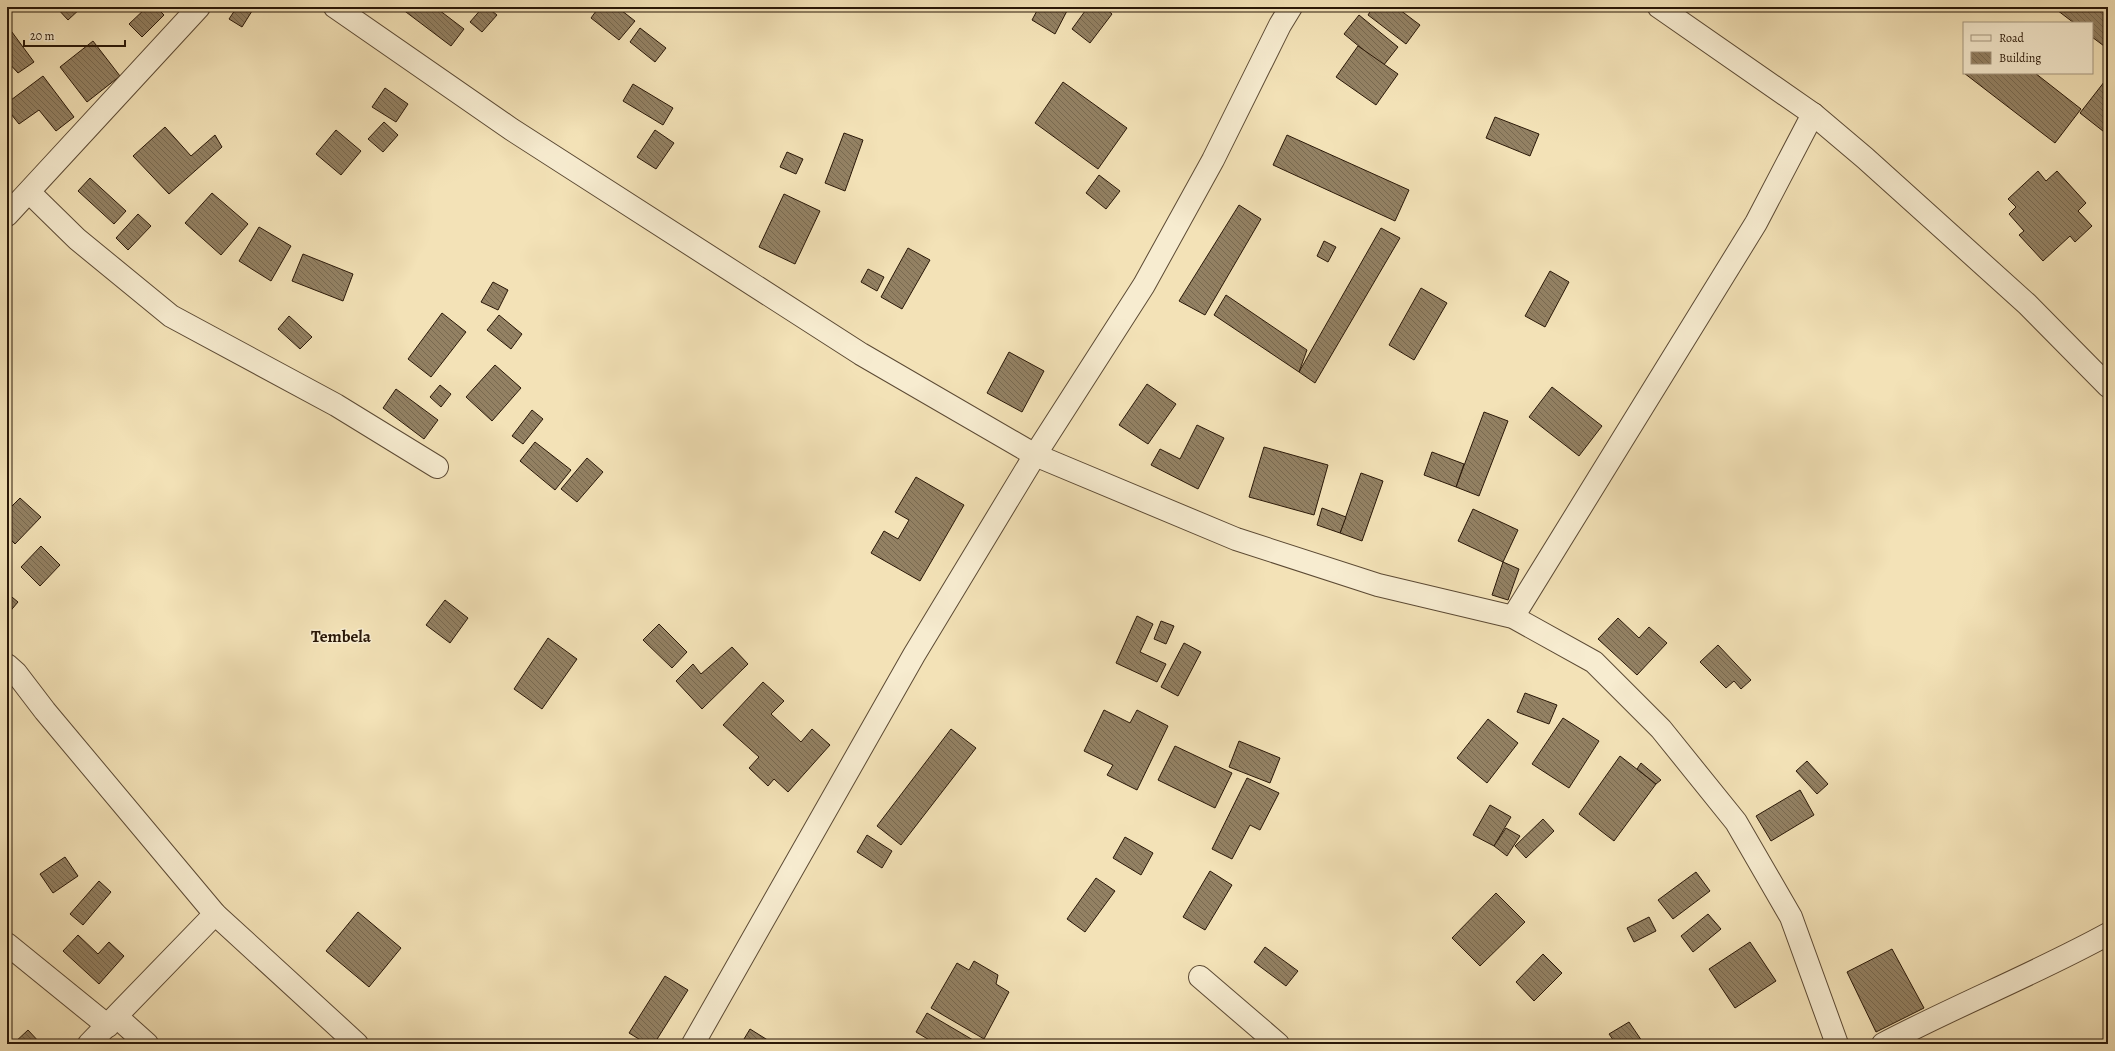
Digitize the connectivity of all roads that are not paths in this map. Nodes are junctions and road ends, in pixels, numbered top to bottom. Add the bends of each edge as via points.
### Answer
1 (199, 7) edge
2 (335, 7) edge
3 (1291, 7) edge
4 (1660, 7) edge
5 (1813, 114) junction
6 (29, 192) junction
7 (7, 215) edge
8 (2108, 386) edge
9 (1035, 455) junction
10 (437, 466) dead end
11 (1514, 617) junction
12 (7, 665) edge
13 (215, 914) junction
14 (2108, 934) edge
15 (7, 944) edge
16 (1200, 977) dead end
17 (112, 1021) junction
18 (89, 1044) edge
19 (147, 1044) edge
20 (357, 1044) edge
21 (693, 1044) edge
22 (1278, 1044) edge
23 (1837, 1044) edge
24 (1883, 1044) edge

1 - 6 street
2 - 9 street via 511,129 847,346
3 - 9 street via 1213,160 1144,285
4 - 5 street
5 - 8 street via 2028,304
5 - 11 street via 1756,223
6 - 7 street
6 - 10 street via 77,239 171,316 336,405
9 - 11 street via 1236,539 1378,585
9 - 21 street via 914,655
11 - 23 street via 1594,662 1661,729 1736,822 1791,917
12 - 13 street via 16,672
13 - 17 street
13 - 20 street
14 - 24 street
15 - 17 street
16 - 22 street
17 - 18 street
17 - 19 street

